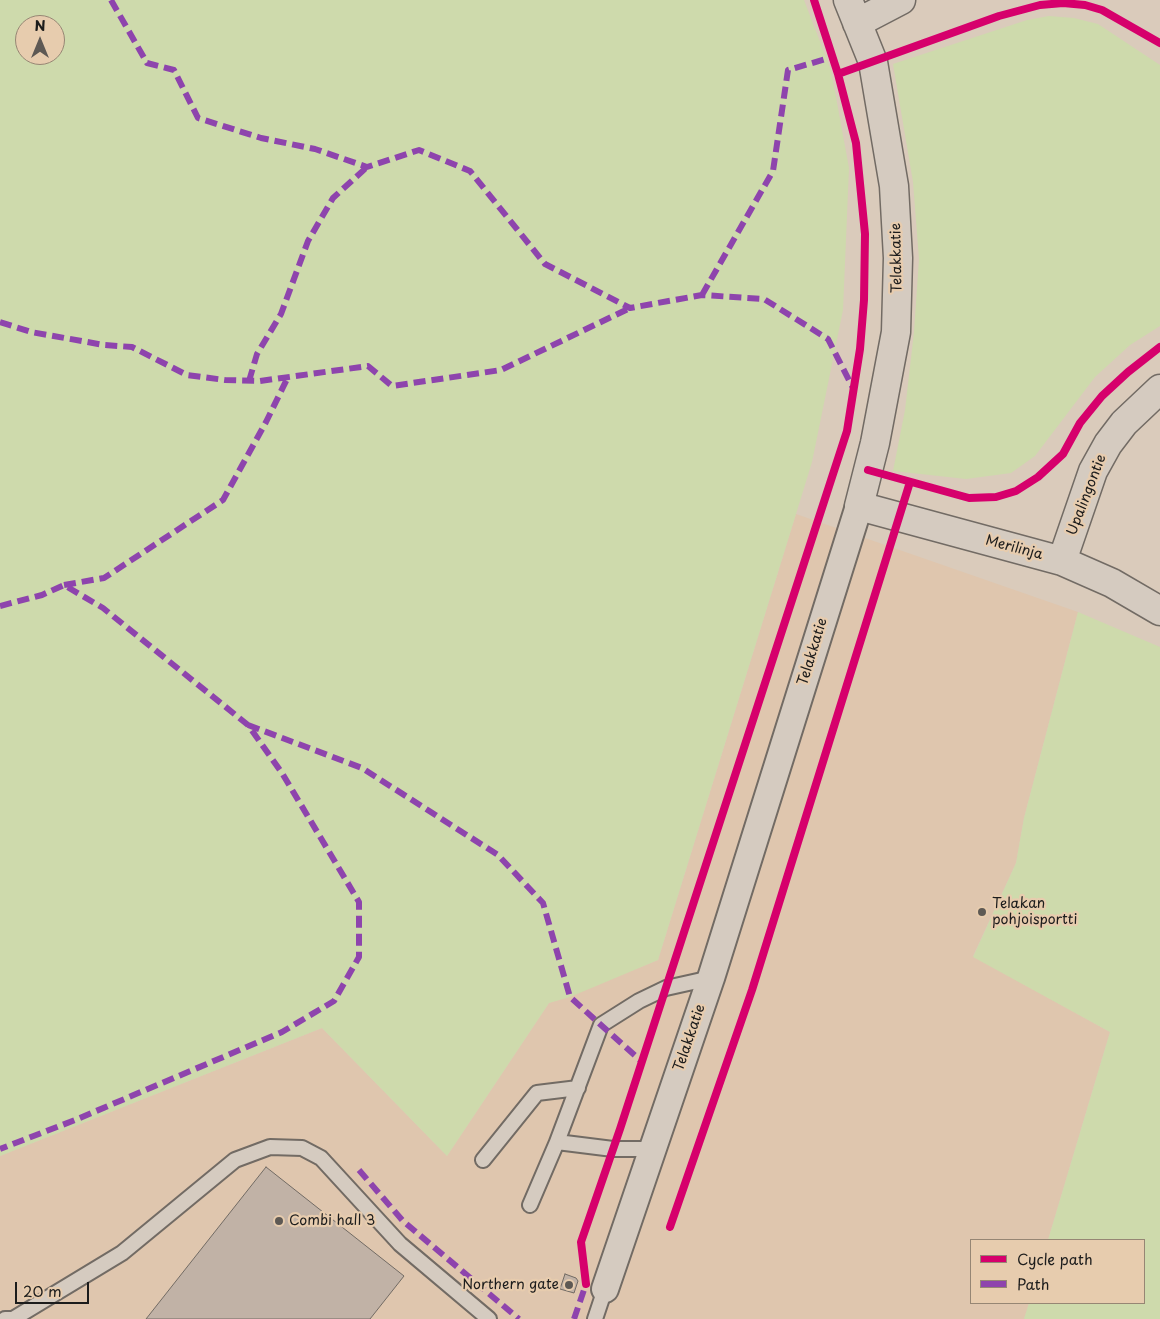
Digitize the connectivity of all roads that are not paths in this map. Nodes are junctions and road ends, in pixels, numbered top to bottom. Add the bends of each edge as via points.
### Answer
1 (901, 0) edge
2 (853, 12) edge
3 (1160, 389) edge
4 (859, 506) junction
5 (1062, 561) junction
6 (1160, 611) edge
7 (710, 978) junction
8 (578, 1088) junction
9 (557, 1142) junction
10 (653, 1148) junction
11 (483, 1160) dead end
12 (530, 1205) dead end
13 (605, 1289) joint
14 (486, 1318) edge
15 (5, 1319) edge
16 (595, 1319) edge

1 - 2 street
2 - 4 street, Telakkatie via 873,62 894,186 898,258 896,332 875,443
3 - 5 street, Upalingontie via 1124,423 1108,444 1093,471
4 - 5 street, Merilinja
4 - 7 street, Telakkatie
5 - 6 street, Merilinja via 1112,583
7 - 8 lane via 666,988 638,1001 601,1025
7 - 10 street, Telakkatie
8 - 9 lane
8 - 11 lane via 538,1093
9 - 10 lane via 613,1149
9 - 12 lane
10 - 13 street, Telakkatie
13 - 16 lane
14 - 15 lane via 400,1244 321,1158 302,1148 270,1147 235,1160 122,1253 13,1319

